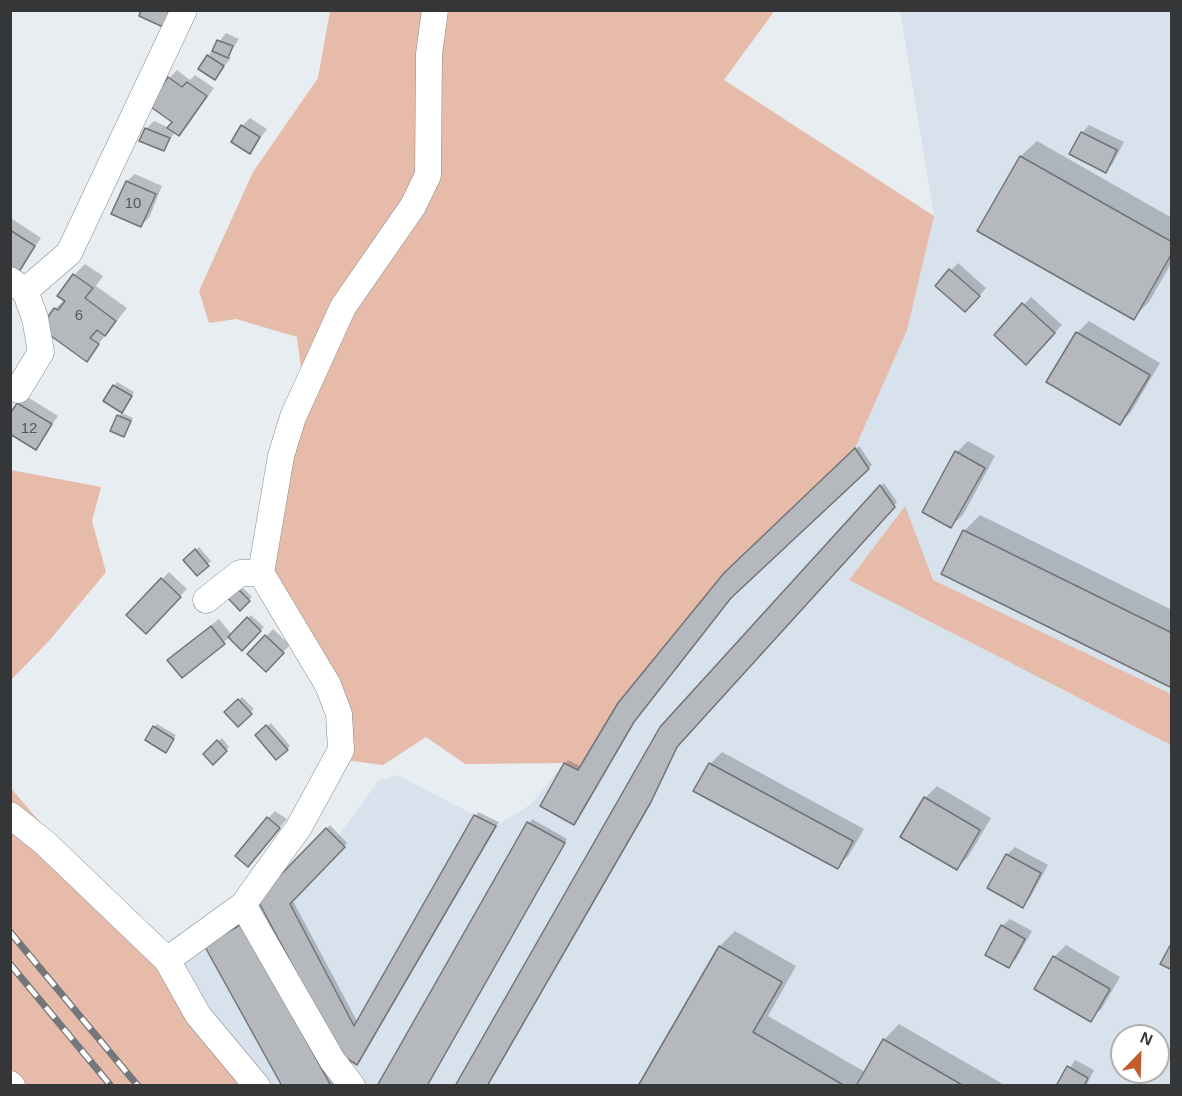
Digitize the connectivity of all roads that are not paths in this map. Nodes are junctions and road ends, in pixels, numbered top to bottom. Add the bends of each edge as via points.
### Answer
1 (184, 10) edge
2 (435, 10) edge
3 (18, 286) edge
4 (18, 390) dead end
5 (261, 573) junction
6 (206, 600) dead end
7 (10, 815) edge
8 (243, 905) junction
9 (167, 960) junction
10 (257, 1086) edge
11 (352, 1086) edge

1 - 3 street via 69,253
2 - 5 street via 429,54 428,175 413,206 343,307 302,396 281,456
3 - 4 street via 35,318 41,352
5 - 6 street via 240,573
5 - 8 street via 328,685 339,714 341,750 299,827
7 - 9 street via 45,843
8 - 9 street
8 - 11 street via 332,1060
9 - 10 street via 198,1015

